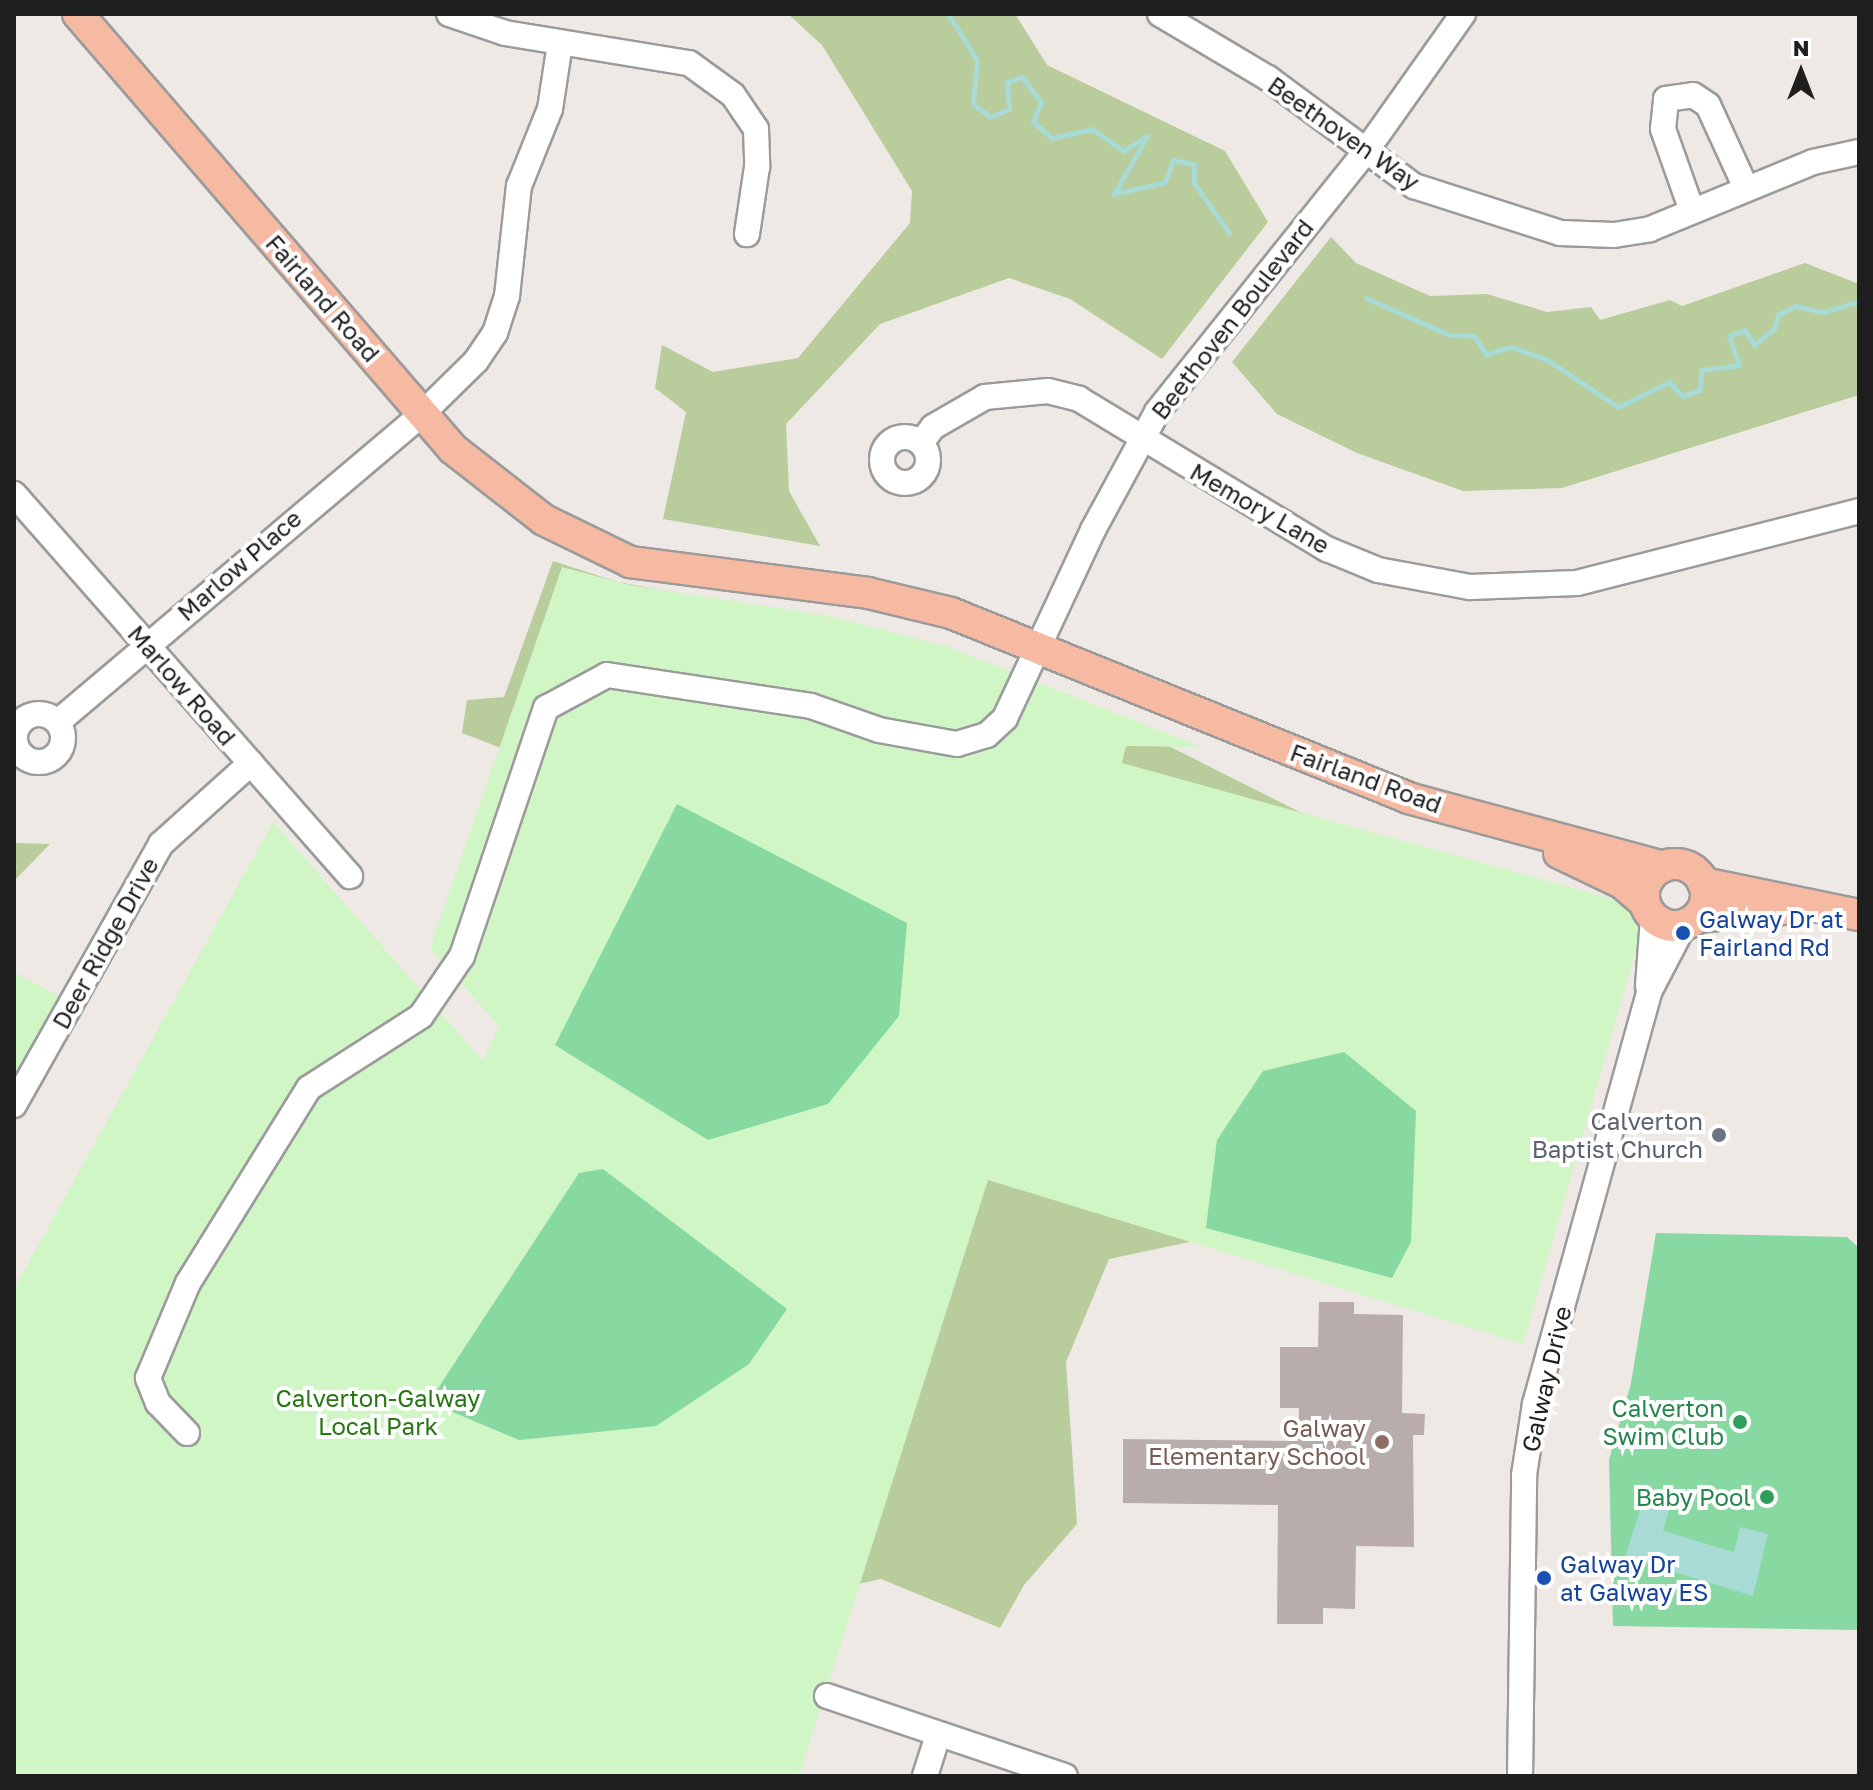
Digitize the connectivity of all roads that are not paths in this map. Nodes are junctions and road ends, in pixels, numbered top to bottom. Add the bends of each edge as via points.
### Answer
1 (78, 14) edge
2 (449, 14) edge
3 (1160, 14) edge
4 (1463, 14) edge
5 (560, 44) junction
6 (1366, 151) junction
7 (1859, 152) edge
8 (1746, 188) junction
9 (1692, 211) junction
10 (747, 234) dead end
11 (422, 414) junction
12 (1142, 437) junction
13 (921, 443) dead end
14 (14, 494) edge
15 (1859, 511) edge
16 (146, 644) junction
17 (1039, 648) junction
18 (1121, 685) junction
19 (59, 721) dead end
20 (251, 763) junction
21 (1663, 867) junction
22 (350, 876) dead end
23 (1703, 883) junction
24 (1810, 906) junction
25 (1649, 910) junction
26 (1859, 915) edge
27 (1691, 921) junction
28 (1649, 992) junction
29 (14, 1105) edge
30 (187, 1433) dead end
31 (827, 1696) dead end
32 (938, 1735) junction
33 (925, 1776) edge
34 (1065, 1776) edge
35 (1520, 1776) edge

1 - 11 main road, Fairland Road
2 - 5 street
3 - 6 street, Beethoven Way via 1268,78
4 - 6 street, Beethoven Boulevard
5 - 10 street via 689,63 733,95 756,129 756,179
5 - 11 street, Marlow Place via 550,109 519,186 507,296 495,333
6 - 9 street, Beethoven Way via 1414,186 1451,203 1560,233 1614,235
6 - 12 street, Beethoven Boulevard
7 - 8 street, Beethoven Way via 1813,162
8 - 9 street, Beethoven Way
8 - 9 street via 1708,105 1693,95 1666,99 1663,129
11 - 16 street, Marlow Place
11 - 17 main road, Fairland Road via 494,486 544,520 600,543 635,542 882,578 933,594 951,613
12 - 13 street, Memory Lane via 1079,399 1016,391 958,410
12 - 15 street, Memory Lane via 1327,549 1378,570 1470,587 1577,583
12 - 17 street, Beethoven Boulevard
14 - 16 street, Marlow Road
16 - 19 street, Marlow Place
16 - 20 street, Marlow Road
17 - 18 main road, Fairland Road
17 - 30 street, Beethoven Boulevard via 1005,718 987,735 957,744 879,730 811,706 607,675 546,708 462,956 421,1016 309,1088 188,1283 148,1378 158,1403
18 - 21 main road, Fairland Road via 1138,686 1408,798
18 - 25 main road, Fairland Road via 1138,703 1349,796 1568,856
20 - 22 street, Marlow Road
20 - 29 street, Deer Ridge Drive via 161,844
21 - 23 main road via 1686,867
21 - 25 main road via 1647,881
23 - 24 main road
23 - 27 main road via 1706,899
24 - 26 main road
24 - 27 main road
25 - 27 main road
25 - 28 street, Galway Drive
27 - 28 street, Galway Drive
28 - 35 street, Galway Drive via 1535,1404 1524,1475
31 - 32 street
32 - 33 street
32 - 34 street

